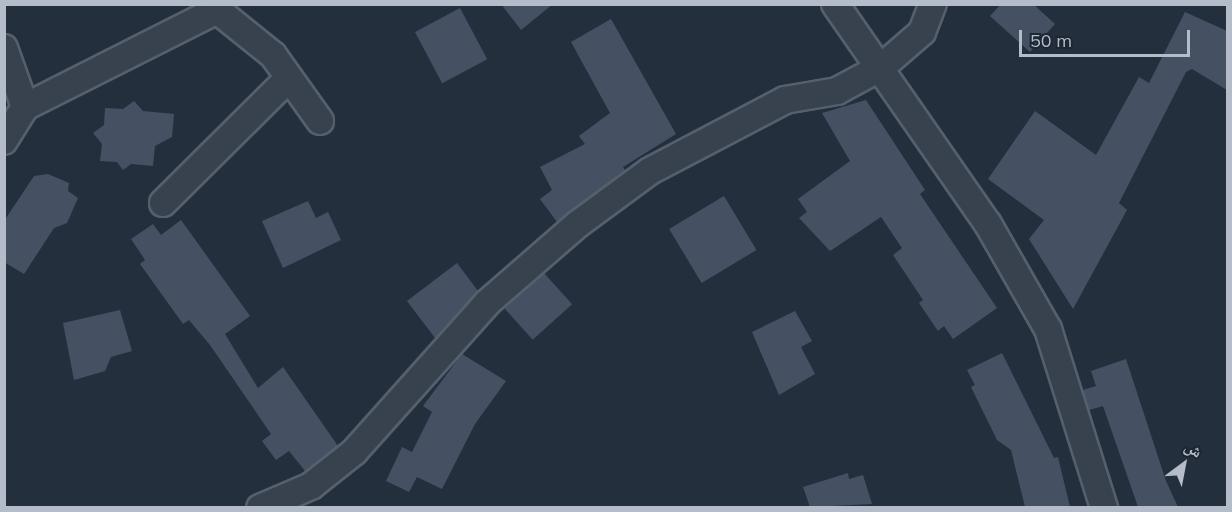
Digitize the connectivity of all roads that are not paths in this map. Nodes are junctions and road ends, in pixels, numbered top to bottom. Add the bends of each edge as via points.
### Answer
1 (835, 4) edge
2 (933, 4) edge
3 (4, 48) edge
4 (876, 71) junction
5 (287, 80) junction
6 (25, 107) junction
7 (320, 121) dead end
8 (4, 141) edge
9 (163, 203) dead end
10 (260, 507) edge
11 (1104, 507) edge

1 - 4 street
2 - 4 street via 922,32
3 - 6 street
4 - 10 street via 837,91 785,100 650,171 578,224 487,303 354,452 311,486
4 - 11 street via 988,224 1048,329
5 - 6 street via 273,55 217,10
5 - 7 street
5 - 9 street
6 - 8 street

